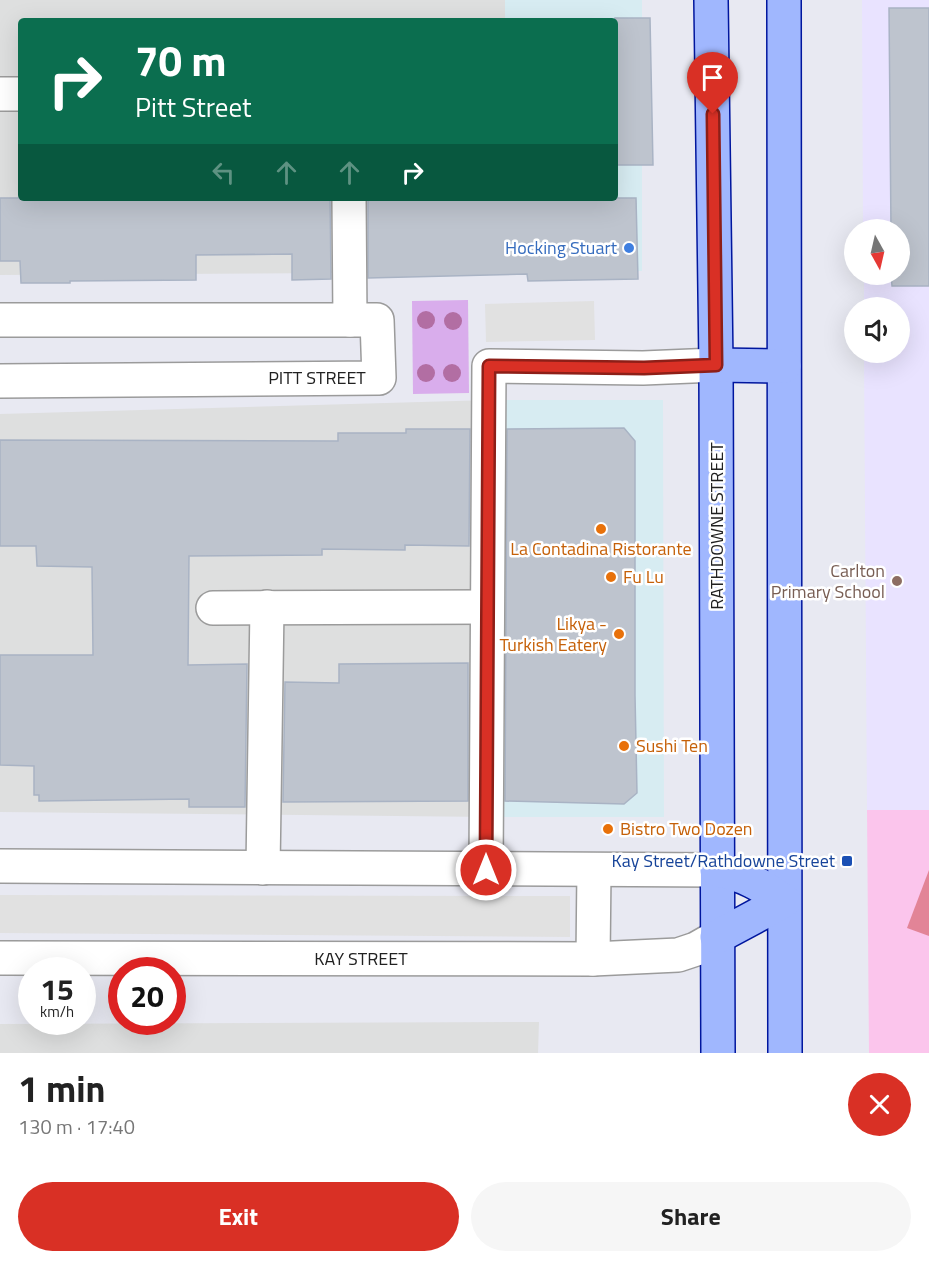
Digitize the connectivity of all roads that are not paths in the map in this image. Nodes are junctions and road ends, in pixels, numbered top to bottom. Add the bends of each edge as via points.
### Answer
1 (711, 0) edge
2 (784, 0) edge
3 (0, 94) edge
4 (18, 94) edge
5 (350, 201) edge
6 (0, 320) edge
7 (350, 320) junction
8 (716, 365) junction
9 (784, 366) junction
10 (0, 381) edge
11 (267, 607) junction
12 (487, 607) junction
13 (213, 608) dead end
14 (0, 866) edge
15 (262, 867) junction
16 (486, 870) junction
17 (594, 870) junction
18 (717, 870) junction
19 (784, 901) junction
20 (717, 937) junction
21 (0, 958) edge
22 (593, 959) junction
23 (718, 1053) edge
24 (785, 1053) edge

1 - 8 main road, RATHDOWNE STREET
2 - 9 main road
3 - 4 street
5 - 7 street
6 - 7 street, PITT STREET
7 - 10 street, PITT STREET via 377,320 379,378
8 - 9 main road
8 - 12 street via 489,366
8 - 18 main road, RATHDOWNE STREET
9 - 19 main road
11 - 12 street
11 - 13 street
11 - 15 street
12 - 16 street
14 - 15 street
15 - 16 street
16 - 17 street
17 - 18 street
17 - 22 street
18 - 19 main road via 752,880
18 - 20 main road, RATHDOWNE STREET
19 - 20 main road
19 - 24 main road
20 - 22 street, KAY STREET via 678,955
20 - 23 main road, RATHDOWNE STREET
21 - 22 street, KAY STREET

